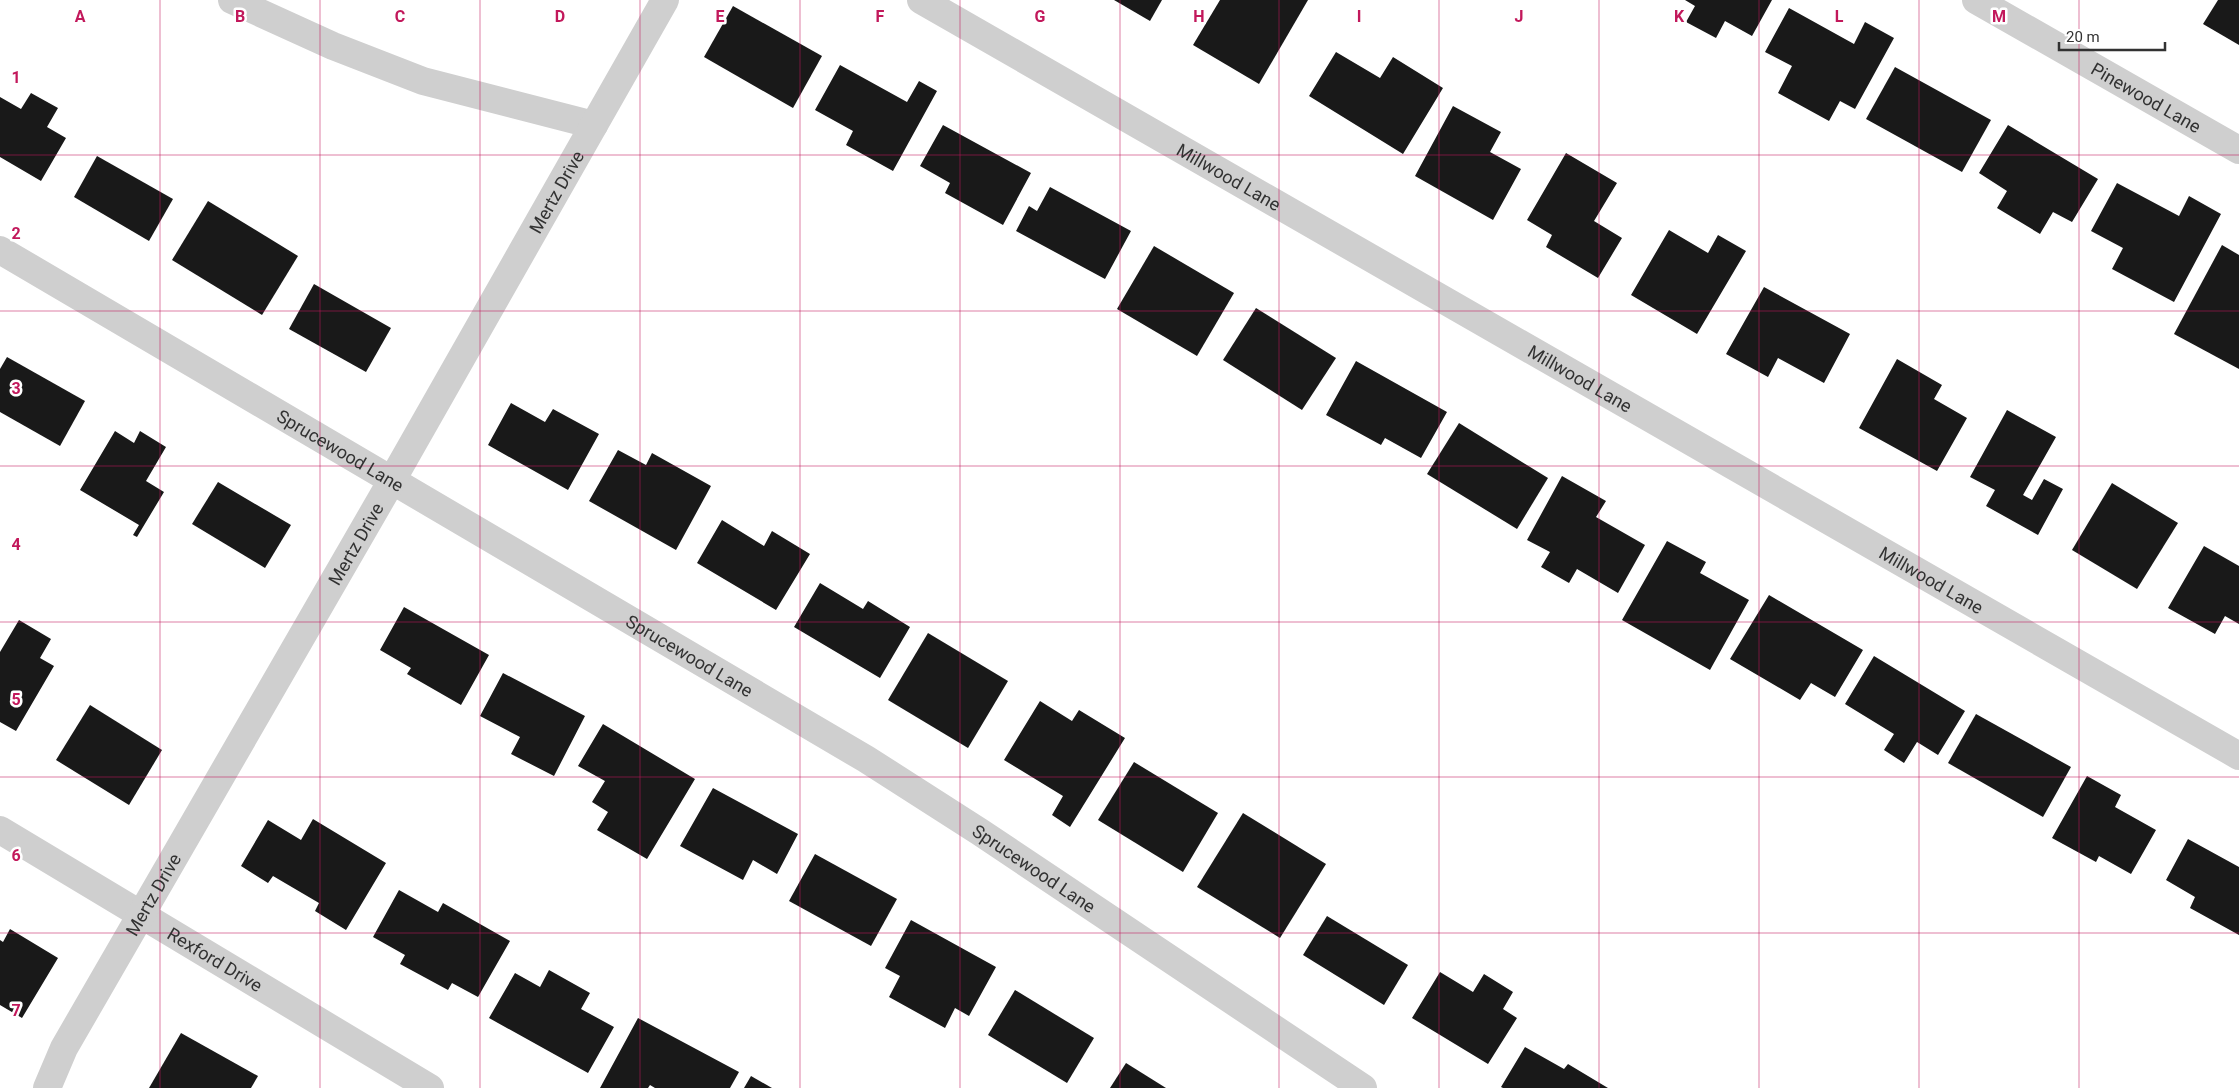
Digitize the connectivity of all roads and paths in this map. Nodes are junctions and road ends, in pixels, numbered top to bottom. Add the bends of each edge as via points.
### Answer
1 (232, 0) edge
2 (665, 0) edge
3 (921, 0) edge
4 (1976, 0) edge
5 (594, 125) junction
6 (2239, 150) edge
7 (0, 250) edge
8 (391, 482) junction
9 (2239, 756) edge
10 (0, 830) edge
11 (140, 916) junction
12 (47, 1088) edge
13 (430, 1088) edge
14 (1363, 1088) edge

1 - 5 street via 333,46 423,80
2 - 5 street, Mertz Drive
3 - 9 street, Millwood Lane
4 - 6 street, Pinewood Lane
5 - 8 street, Mertz Drive
7 - 8 street, Sprucewood Lane
8 - 11 street, Mertz Drive
8 - 14 street, Sprucewood Lane via 866,759
10 - 11 street, Rexford Drive
11 - 12 street, Mertz Drive via 64,1048
11 - 13 street, Rexford Drive

